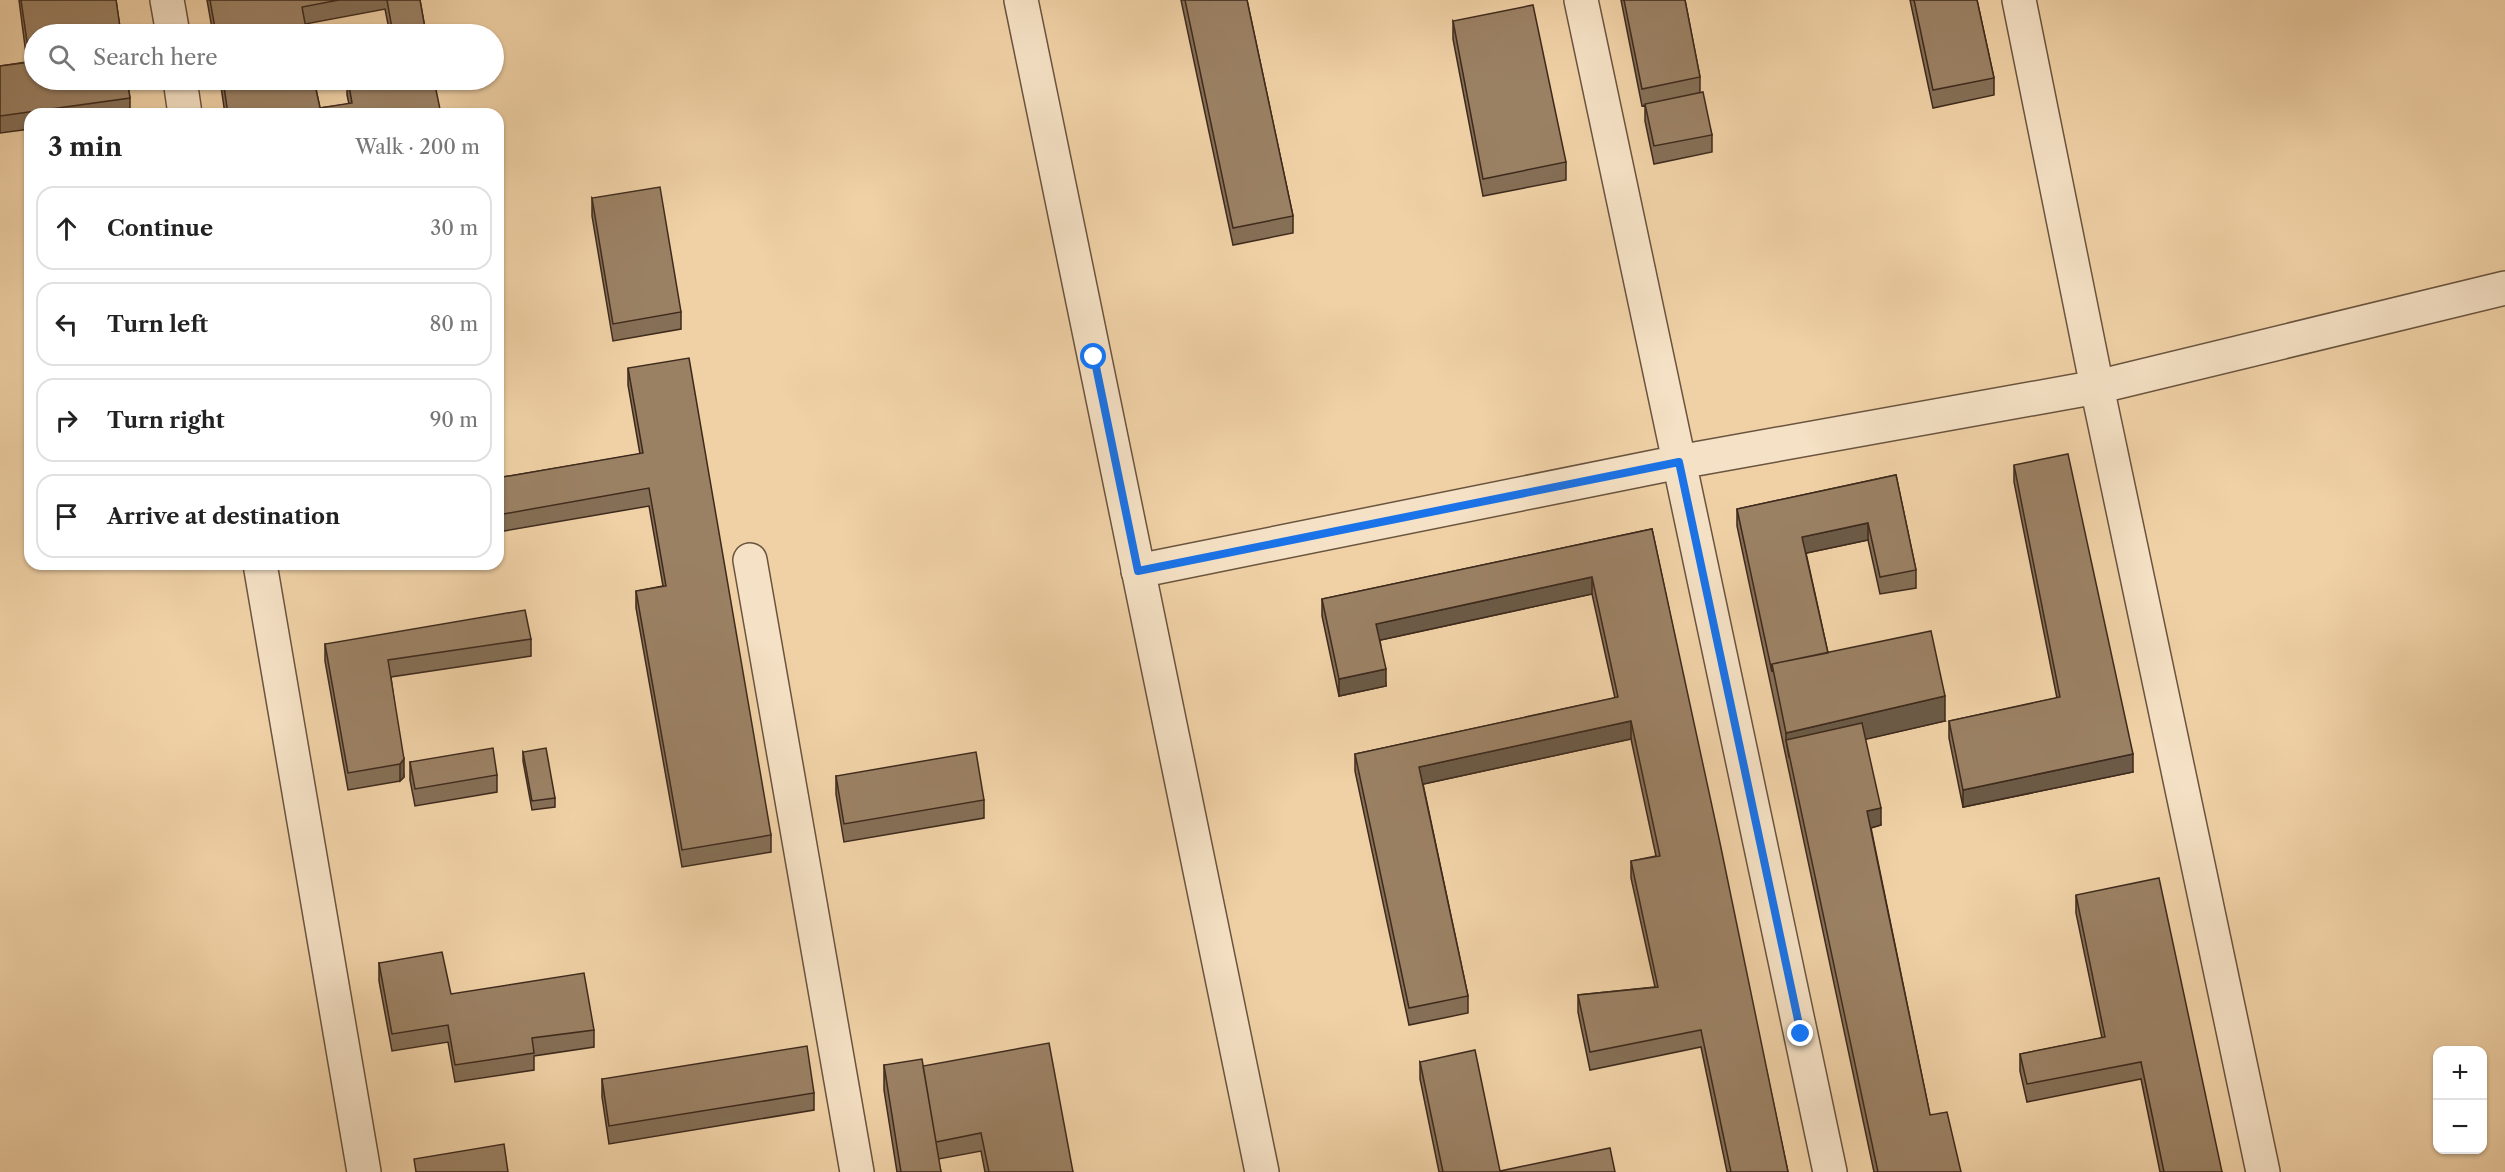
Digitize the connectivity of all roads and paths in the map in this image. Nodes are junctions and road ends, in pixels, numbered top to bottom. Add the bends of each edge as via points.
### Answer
1 (167, 0) edge
2 (1021, 0) edge
3 (1581, 0) edge
4 (2019, 0) edge
5 (171, 24) edge
6 (182, 90) edge
7 (185, 108) edge
8 (2505, 288) edge
9 (2097, 387) junction
10 (1679, 462) junction
11 (750, 560) dead end
12 (261, 570) edge
13 (1138, 571) junction
14 (364, 1172) edge
15 (857, 1172) edge
16 (1262, 1172) edge
17 (1830, 1172) edge
18 (2263, 1172) edge

1 - 5 street
2 - 13 street
3 - 10 street
4 - 9 street
6 - 7 street
8 - 9 street
9 - 10 street
9 - 18 street
10 - 13 street
10 - 17 street
11 - 15 street
12 - 14 street
13 - 16 street

